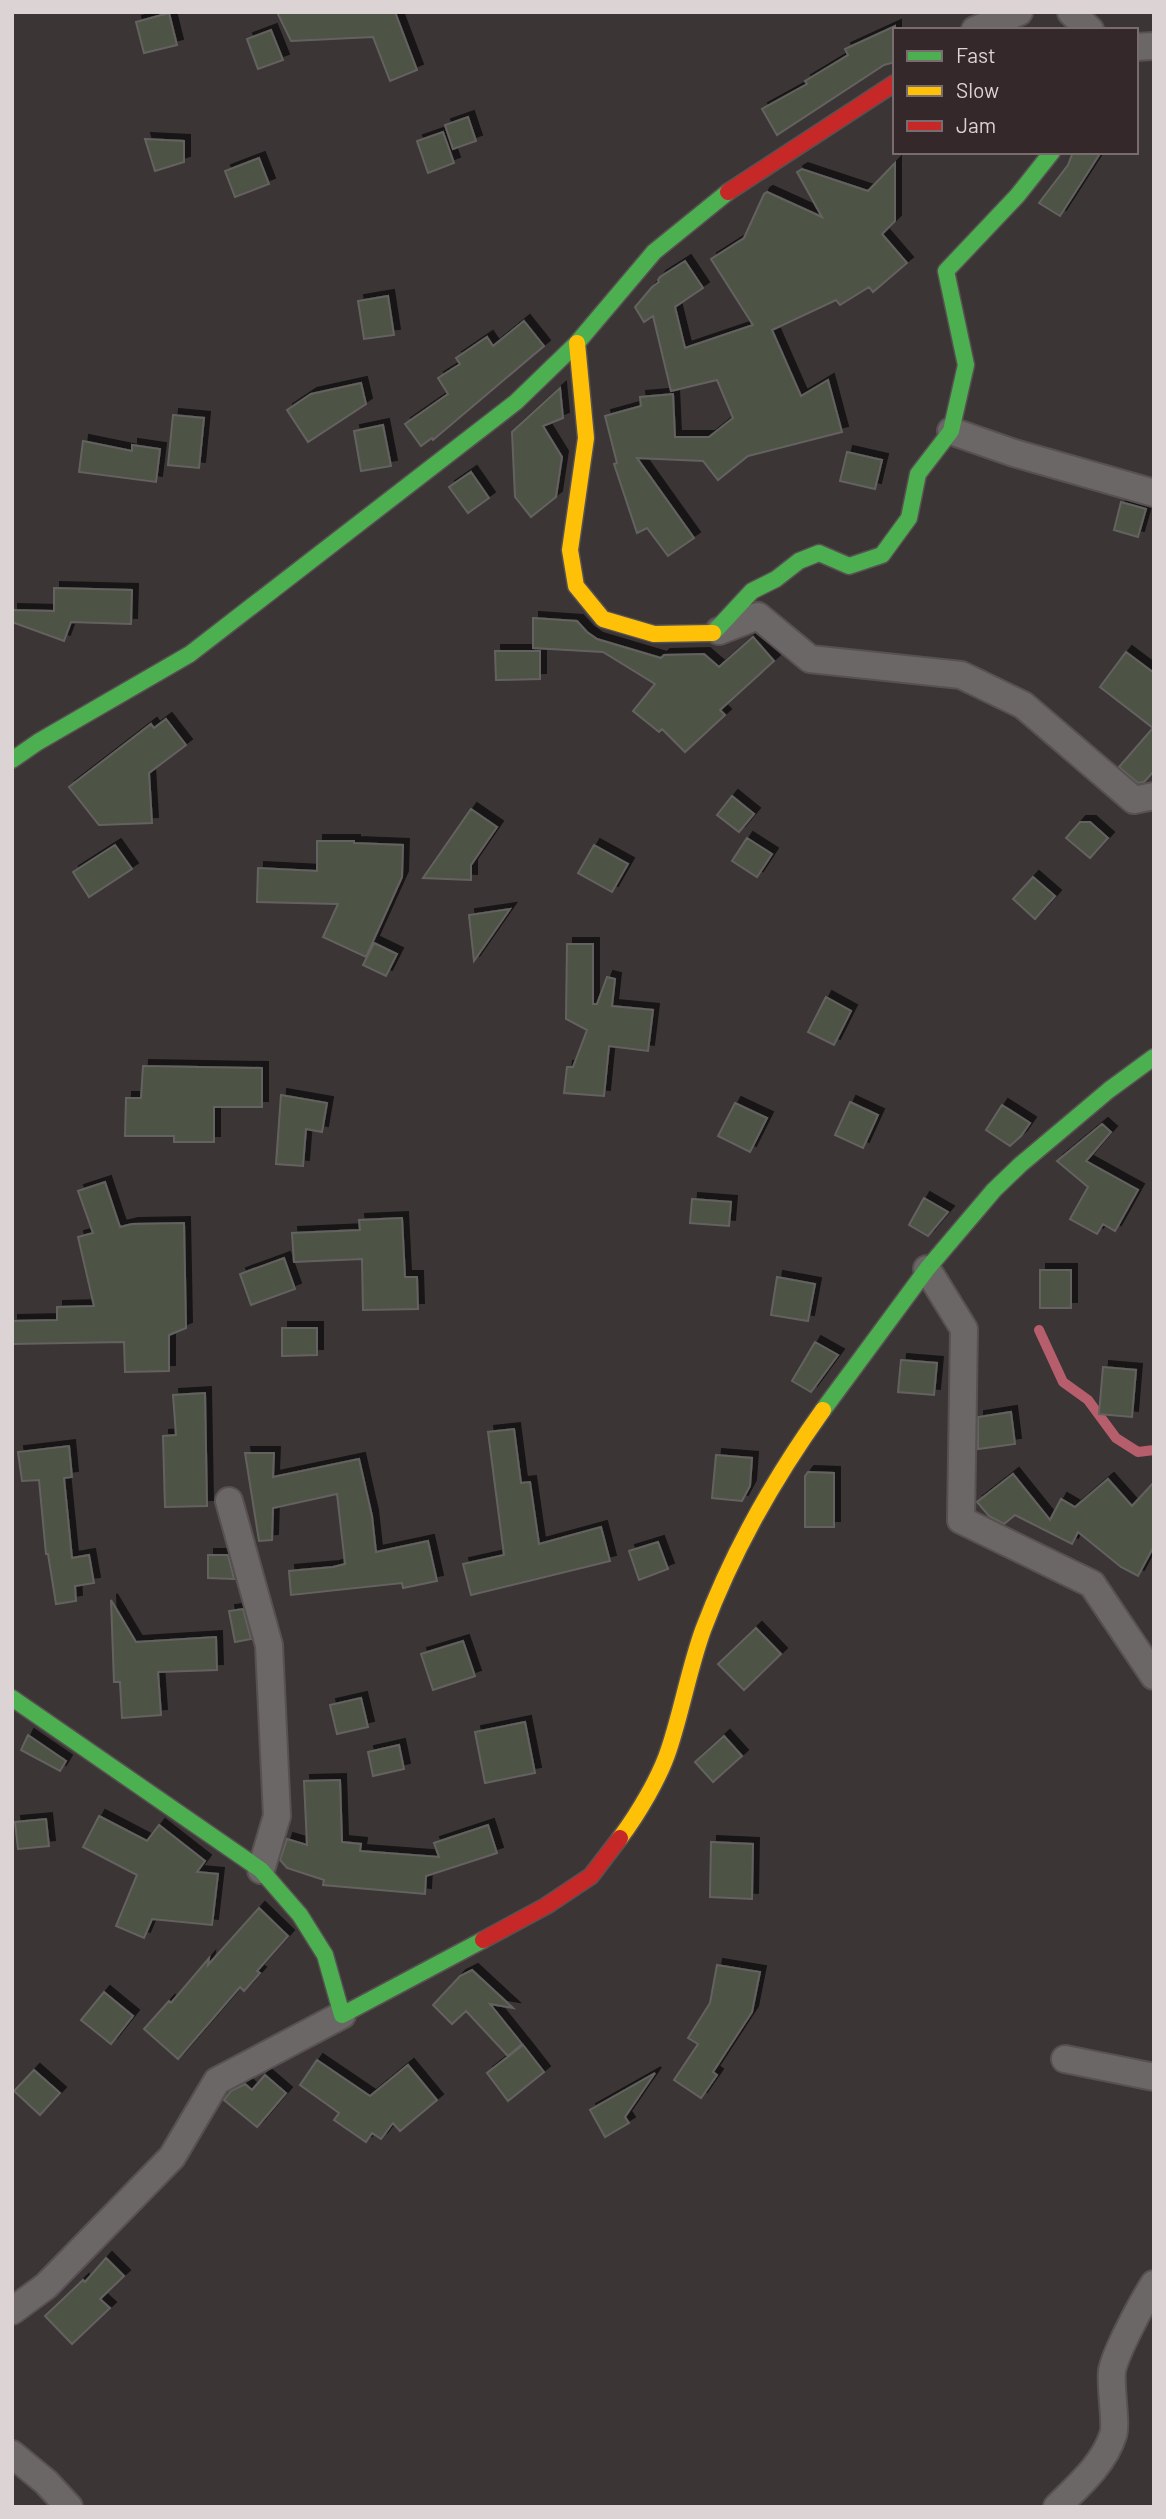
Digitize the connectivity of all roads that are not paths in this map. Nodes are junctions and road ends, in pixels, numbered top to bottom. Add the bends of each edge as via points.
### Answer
1 (1019, 12) edge
2 (1071, 12) edge
3 (980, 28) edge
4 (1088, 28) edge
5 (893, 84) edge
6 (1050, 154) edge
7 (578, 343) junction
8 (951, 431) junction
9 (1154, 493) edge
10 (714, 633) junction
11 (12, 760) edge
12 (1154, 796) edge
13 (1154, 1057) edge
14 (927, 1269) junction
15 (229, 1502) dead end
16 (1154, 1676) edge
17 (12, 1698) edge
18 (261, 1870) junction
19 (342, 2015) junction
20 (1065, 2059) dead end
21 (1154, 2077) edge
22 (1154, 2284) edge
23 (12, 2311) edge
24 (12, 2454) edge
25 (69, 2507) edge
26 (1057, 2507) edge

1 - 3 street
2 - 4 street
5 - 7 street via 730,191 654,252
6 - 8 street via 946,271 967,365
7 - 10 street via 586,438 570,550 576,586 603,619 654,634
7 - 11 street via 516,402 190,654
8 - 9 street
8 - 10 street via 918,474 909,518 881,555 849,566 819,553 799,561 752,591
10 - 12 street via 758,615 810,659 961,675 1023,705 1134,800
13 - 14 street via 1020,1165
14 - 16 street via 964,1329 961,1520 1092,1584
14 - 19 street via 814,1423 768,1496 703,1631 668,1752 629,1826 592,1876 546,1906
15 - 18 street via 269,1645 277,1816
17 - 18 street
18 - 19 street via 300,1915 325,1955
19 - 23 street via 217,2081 172,2157 46,2286
20 - 21 street
22 - 26 street via 1113,2369 1114,2434 1092,2472
24 - 25 street

